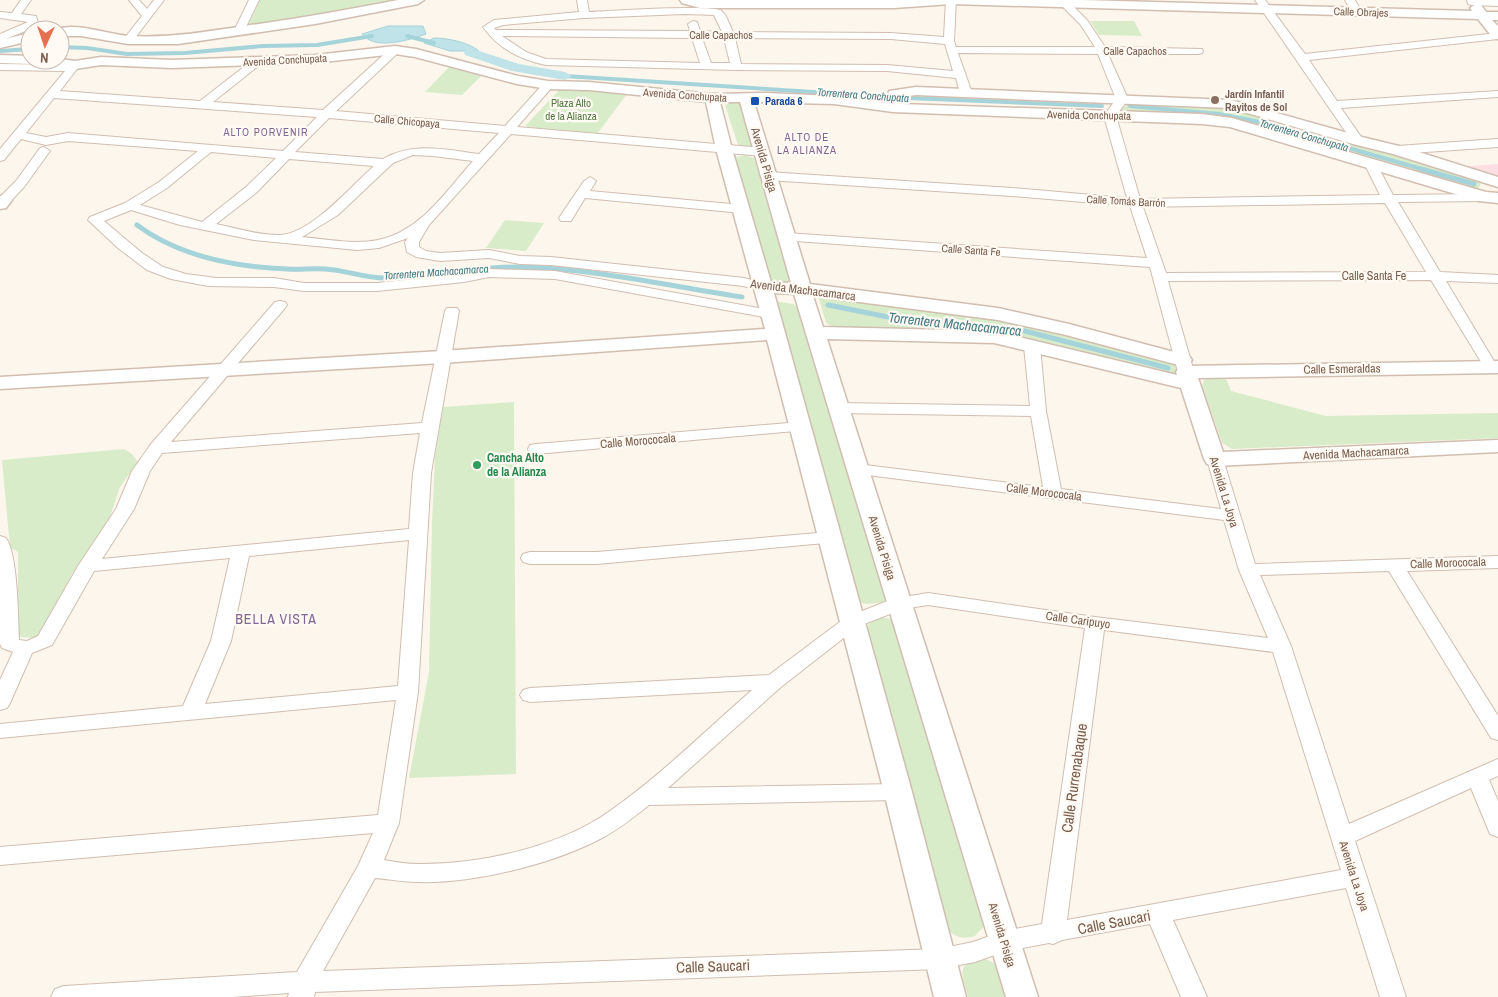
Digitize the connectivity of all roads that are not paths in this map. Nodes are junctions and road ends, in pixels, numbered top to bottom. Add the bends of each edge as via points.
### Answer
1 (26, 0) edge
2 (134, 0) edge
3 (159, 0) edge
4 (254, 0) edge
5 (418, 0) edge
6 (582, 0) edge
7 (951, 0) edge
8 (1350, 0) edge
9 (1062, 1) edge
10 (1470, 1) edge
11 (805, 2) edge
12 (1498, 3) edge
13 (1263, 4) edge
14 (715, 5) edge
15 (688, 6) edge
16 (1357, 12) junction
17 (0, 15) edge
18 (584, 15) junction
19 (15, 16) junction
20 (147, 16) junction
21 (1482, 16) junction
22 (1498, 16) edge
23 (239, 31) junction
24 (70, 32) edge
25 (492, 33) junction
26 (696, 34) junction
27 (729, 35) junction
28 (1498, 35) edge
29 (0, 38) edge
30 (20, 39) edge
31 (128, 40) junction
32 (0, 44) edge
33 (951, 45) junction
34 (395, 50) junction
35 (1102, 50) junction
36 (1198, 51) dead end
37 (1302, 58) junction
38 (0, 59) edge
39 (20, 60) edge
40 (258, 62) junction
41 (70, 66) edge
42 (706, 66) junction
43 (736, 66) junction
44 (0, 67) edge
45 (74, 67) junction
46 (959, 74) junction
47 (548, 84) junction
48 (966, 93) junction
49 (51, 94) junction
50 (1498, 94) edge
51 (712, 98) junction
52 (746, 98) junction
53 (1122, 99) junction
54 (893, 101) junction
55 (204, 104) junction
56 (1333, 104) junction
57 (326, 114) junction
58 (1110, 116) junction
59 (508, 130) junction
60 (18, 135) junction
61 (1358, 141) junction
62 (1498, 143) edge
63 (208, 149) junction
64 (724, 149) junction
65 (44, 150) dead end
66 (1397, 150) junction
67 (763, 152) junction
68 (285, 155) junction
69 (0, 157) edge
70 (482, 158) junction
71 (386, 163) junction
72 (1370, 163) junction
73 (768, 176) junction
74 (590, 181) dead end
75 (1498, 182) edge
76 (582, 194) junction
77 (1492, 197) edge
78 (1389, 199) junction
79 (1, 201) edge
80 (1135, 203) junction
81 (130, 206) junction
82 (742, 209) junction
83 (566, 218) dead end
84 (424, 223) junction
85 (205, 226) junction
86 (787, 237) junction
87 (282, 239) junction
88 (1155, 263) junction
89 (1437, 276) junction
90 (1160, 277) junction
91 (1498, 279) edge
92 (762, 287) junction
93 (802, 289) junction
94 (280, 305) dead end
95 (452, 311) dead end
96 (772, 324) junction
97 (816, 333) junction
98 (1032, 346) junction
99 (442, 357) junction
100 (1494, 367) edge
101 (224, 369) junction
102 (1186, 372) junction
103 (0, 383) edge
104 (838, 408) junction
105 (1038, 411) junction
106 (428, 427) junction
107 (800, 427) junction
108 (1498, 446) edge
109 (157, 448) junction
110 (536, 449) dead end
111 (1214, 459) junction
112 (857, 469) junction
113 (1053, 493) junction
114 (1231, 516) junction
115 (418, 534) junction
116 (830, 538) junction
117 (0, 542) edge
118 (241, 551) junction
119 (530, 558) dead end
120 (1498, 562) edge
121 (1394, 565) junction
122 (87, 566) junction
123 (1248, 570) junction
124 (899, 603) junction
125 (852, 622) junction
126 (1095, 623) junction
127 (1281, 646) junction
128 (24, 649) junction
129 (774, 682) junction
130 (408, 692) junction
131 (530, 695) dead end
132 (0, 703) edge
133 (191, 713) junction
134 (0, 731) edge
135 (1498, 733) edge
136 (1498, 767) edge
137 (1477, 776) junction
138 (898, 792) junction
139 (644, 797) junction
140 (388, 823) junction
141 (1498, 828) edge
142 (1342, 837) junction
143 (0, 856) edge
144 (369, 868) junction
145 (1355, 877) junction
146 (1158, 914) junction
147 (1052, 934) junction
148 (1004, 941) junction
149 (939, 959) junction
150 (302, 989) edge
151 (64, 997) edge
152 (950, 997) edge
153 (1022, 997) edge
154 (1194, 997) edge
155 (1393, 997) edge

1 - 19 street
2 - 20 street
3 - 20 street
4 - 23 street
5 - 23 street
6 - 18 street
7 - 9 street, Calle Obrajes
7 - 11 street, Calle Obrajes via 894,4
7 - 33 street
8 - 16 street
9 - 13 street, Calle Obrajes
9 - 35 street via 1083,20
10 - 12 street
10 - 21 street
11 - 14 street, Calle Obrajes
13 - 16 street, Calle Obrajes
13 - 37 street
14 - 15 street
14 - 27 street
15 - 18 street
15 - 26 street
16 - 21 street, Calle Obrajes
17 - 19 street
18 - 25 street via 494,23 488,27
19 - 29 street via 32,18 33,22
20 - 31 street
21 - 22 street, Calle Obrajes
21 - 28 street
23 - 31 street via 178,40
24 - 31 street
25 - 26 street, Calle Capachos
25 - 42 street via 527,58 546,62
26 - 27 street, Calle Capachos
26 - 42 street
27 - 33 street, Calle Capachos via 891,36
27 - 43 street
28 - 37 street
30 - 32 street
33 - 35 street, Calle Capachos
33 - 46 street
34 - 40 street, Avenida Conchupata via 315,60
34 - 47 street, Avenida Conchupata via 517,80
34 - 57 street
35 - 36 street, Calle Capachos
35 - 53 street
37 - 56 street
38 - 39 street
40 - 45 street, Avenida Conchupata via 139,64 101,61
40 - 55 street
41 - 45 street, Avenida Conchupata
42 - 43 street
43 - 46 street via 887,68
44 - 45 street
45 - 49 street
46 - 48 street
47 - 51 street, Avenida Conchupata
47 - 59 street
48 - 53 street, Avenida Conchupata
48 - 54 street, Avenida Conchupata via 916,91
49 - 55 street, Calle Chicopaya
49 - 60 street
50 - 56 street
51 - 52 street, Avenida Conchupata
51 - 64 street
52 - 54 street, Avenida Conchupata
52 - 67 street, Avenida Pisiga
53 - 58 street
53 - 61 street, Avenida Conchupata via 1231,104
54 - 58 street, Avenida Conchupata
55 - 57 street, Calle Chicopaya
56 - 61 street
57 - 59 street, Calle Chicopaya
57 - 68 street
58 - 72 street, Avenida Conchupata via 1232,123
58 - 80 street, Avenida La Joya
59 - 64 street, Calle Chicopaya
59 - 70 street
60 - 63 street via 46,141 68,137
60 - 69 street
61 - 66 street, Avenida Conchupata
62 - 66 street
63 - 68 street
63 - 81 street via 163,185
64 - 67 street, Calle Chicopaya
64 - 82 street
65 - 79 street via 20,184
66 - 75 street, Avenida Conchupata
67 - 73 street, Avenida Pisiga
68 - 71 street
68 - 85 street via 251,190
70 - 71 street via 414,152 399,155
70 - 84 street
71 - 87 street via 344,202 301,233
72 - 77 street, Avenida Conchupata
72 - 78 street
73 - 80 street, Calle Tomás Barrón
73 - 86 street, Avenida Pisiga
74 - 76 street
76 - 82 street
76 - 83 street
77 - 78 street, Calle Tomás Barrón
78 - 80 street, Calle Tomás Barrón
78 - 89 street
80 - 88 street, Avenida La Joya
81 - 85 street
81 - 96 street via 95,220 153,268 165,273 222,283 304,287 377,287 489,273 555,275
82 - 92 street
84 - 87 street via 396,239 379,244 357,246
84 - 92 street, Avenida Machacamarca via 412,242 412,249 419,254 458,258 489,254 744,282
85 - 87 street
86 - 88 street, Calle Santa Fe
86 - 93 street, Avenida Pisiga
88 - 90 street, Avenida La Joya
89 - 90 street, Calle Santa Fe
89 - 91 street, Calle Santa Fe
89 - 100 street
90 - 102 street, Avenida La Joya
92 - 93 street, Avenida Machacamarca
92 - 96 street
93 - 97 street, Avenida Pisiga
93 - 102 street, Avenida Machacamarca via 998,314 1069,330
94 - 101 street
95 - 99 street
96 - 99 street
96 - 107 street
97 - 98 street via 994,337
97 - 104 street, Avenida Pisiga
98 - 102 street
98 - 105 street
99 - 101 street
99 - 106 street
100 - 102 street, Calle Esmeraldas
101 - 103 street
101 - 109 street
102 - 111 street, Avenida La Joya
104 - 105 street
104 - 112 street, Avenida Pisiga
105 - 113 street
106 - 109 street
106 - 115 street
107 - 110 street, Calle Morococala
107 - 116 street
108 - 111 street, Avenida Machacamarca
109 - 122 street via 141,471 125,509
111 - 114 street, Avenida La Joya
112 - 113 street, Calle Morococala
112 - 124 street, Avenida Pisiga
113 - 114 street, Calle Morococala
114 - 123 street, Avenida La Joya
115 - 118 street
115 - 130 street
116 - 119 street via 597,558
116 - 125 street
117 - 128 street via 6,570 9,643
118 - 122 street
118 - 133 street via 221,641
120 - 121 street, Calle Morococala
121 - 123 street, Calle Morococala
121 - 135 street
122 - 128 street via 45,640
123 - 127 street, Avenida La Joya
124 - 125 street, Calle Caripuyo
124 - 126 street, Calle Caripuyo via 928,599
124 - 148 street, Avenida Pisiga
125 - 129 street, Calle Caripuyo
125 - 138 street
126 - 127 street, Calle Caripuyo
126 - 147 street, Calle Rurrenabaque
127 - 142 street, Avenida La Joya
128 - 132 street
129 - 131 street
129 - 139 street, Calle Caripuyo
130 - 133 street
130 - 140 street
133 - 134 street
136 - 137 street
137 - 141 street
137 - 142 street
138 - 139 street
138 - 149 street
139 - 144 street, Calle Caripuyo via 617,818 564,846 491,868 418,873
140 - 143 street
140 - 144 street
142 - 145 street, Avenida La Joya
144 - 150 street
145 - 146 street, Calle Saucari
145 - 155 street, Avenida La Joya
146 - 147 street, Calle Saucari
146 - 154 street
147 - 148 street, Calle Saucari
148 - 149 street, Calle Saucari via 975,952
148 - 153 street, Avenida Pisiga
149 - 150 street, Calle Saucari via 628,968
149 - 152 street
150 - 151 street, Calle Saucari

